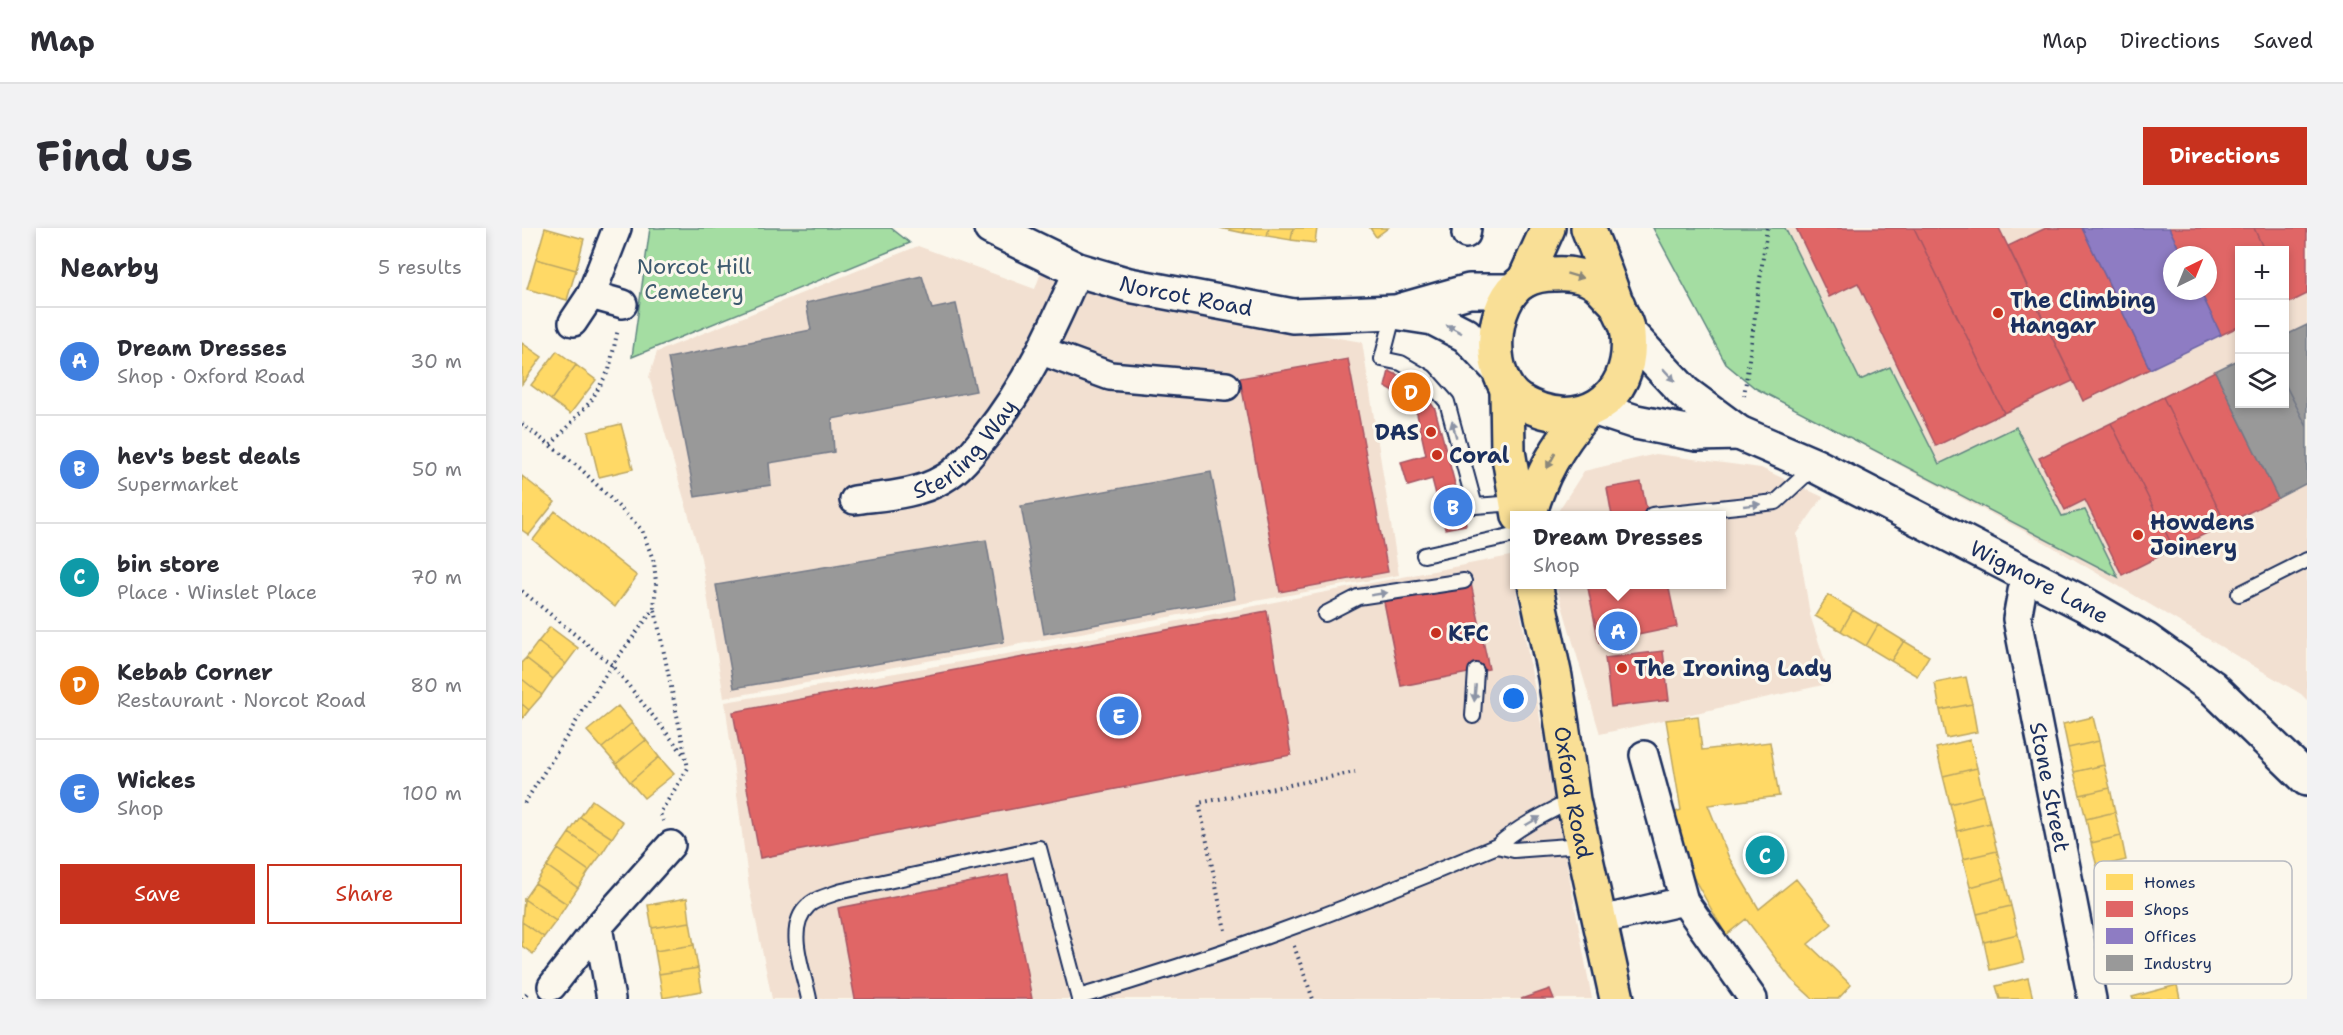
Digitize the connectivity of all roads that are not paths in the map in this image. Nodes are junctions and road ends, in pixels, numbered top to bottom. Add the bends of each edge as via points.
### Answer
1 (617, 228) edge
2 (991, 228) edge
3 (1548, 228) edge
4 (1588, 228) edge
5 (1078, 270) junction
6 (1518, 286) junction
7 (591, 295) junction
8 (623, 304) road end
9 (1394, 312) junction
10 (1623, 319) junction
11 (573, 322) dead end
12 (1042, 351) junction
13 (1502, 379) junction
14 (1226, 386) dead end
15 (1591, 411) junction
16 (1739, 433) junction
17 (1816, 466) junction
18 (854, 500) dead end
19 (1519, 511) edge
20 (1523, 511) edge
21 (1690, 511) edge
22 (1510, 515) edge
23 (1510, 521) edge
24 (1424, 555) dead end
25 (2307, 560) edge
26 (2025, 575) junction
27 (1464, 581) dead end
28 (1537, 589) edge
29 (2239, 594) dead end
30 (1325, 614) dead end
31 (1476, 671) dead end
32 (1473, 716) dead end
33 (1644, 755) dead end
34 (2307, 779) edge
35 (1573, 800) junction
36 (671, 845) road end
37 (1582, 845) junction
38 (1497, 846) junction
39 (1684, 902) junction
40 (1601, 920) junction
41 (598, 927) junction
42 (552, 986) dead end
43 (1079, 998) edge
44 (611, 999) edge
45 (809, 999) edge
46 (1617, 999) edge
47 (1753, 999) edge
48 (2092, 999) edge

1 - 7 street
2 - 5 street, Norcot Road
3 - 6 main road
4 - 10 main road
5 - 9 street, Norcot Road via 1129,285 1293,316
5 - 12 street, Sterling Way
6 - 9 street, Norcot Road via 1469,291
6 -> 10 main road via 1570,273 1597,284
6 - 13 main road via 1497,331 1495,347
7 - 8 street
7 - 11 street
13 -> 9 street, Norcot Road via 1466,335 1433,318
22 -> 9 lane via 1474,506 1447,402 1425,377 1401,363 1382,359
10 - 15 main road via 1628,362 1617,388
10 -> 16 street, Wigmore Lane via 1685,393
12 - 14 street via 1110,376
12 - 18 street, Sterling Way via 1011,405 943,480 905,493
13 - 15 main road via 1519,400 1542,411 1569,415
13 - 19 main road via 1508,451
15 - 16 street, Wigmore Lane via 1697,434
15 -> 20 main road via 1562,441
16 - 17 street, Wigmore Lane
21 -> 17 lane via 1776,502
17 - 26 street, Wigmore Lane
23 - 24 lane
25 - 29 lane
26 - 34 street, Wigmore Lane via 2084,604 2177,662 2244,716
26 - 48 street, Stone Street via 2017,619
30 -> 27 lane via 1358,597
28 - 35 main road, Oxford Road via 1555,677
31 -> 32 lane
33 - 39 street
35 - 37 main road, Oxford Road
38 -> 35 lane
36 - 41 street
37 - 38 lane via 1514,850
37 - 40 main road, Oxford Road
38 - 43 lane via 1361,903
39 - 40 street
39 - 47 street
40 - 46 main road, Oxford Road
41 - 42 street
41 - 44 street
43 - 45 lane via 1039,848 816,900 807,906 796,927

